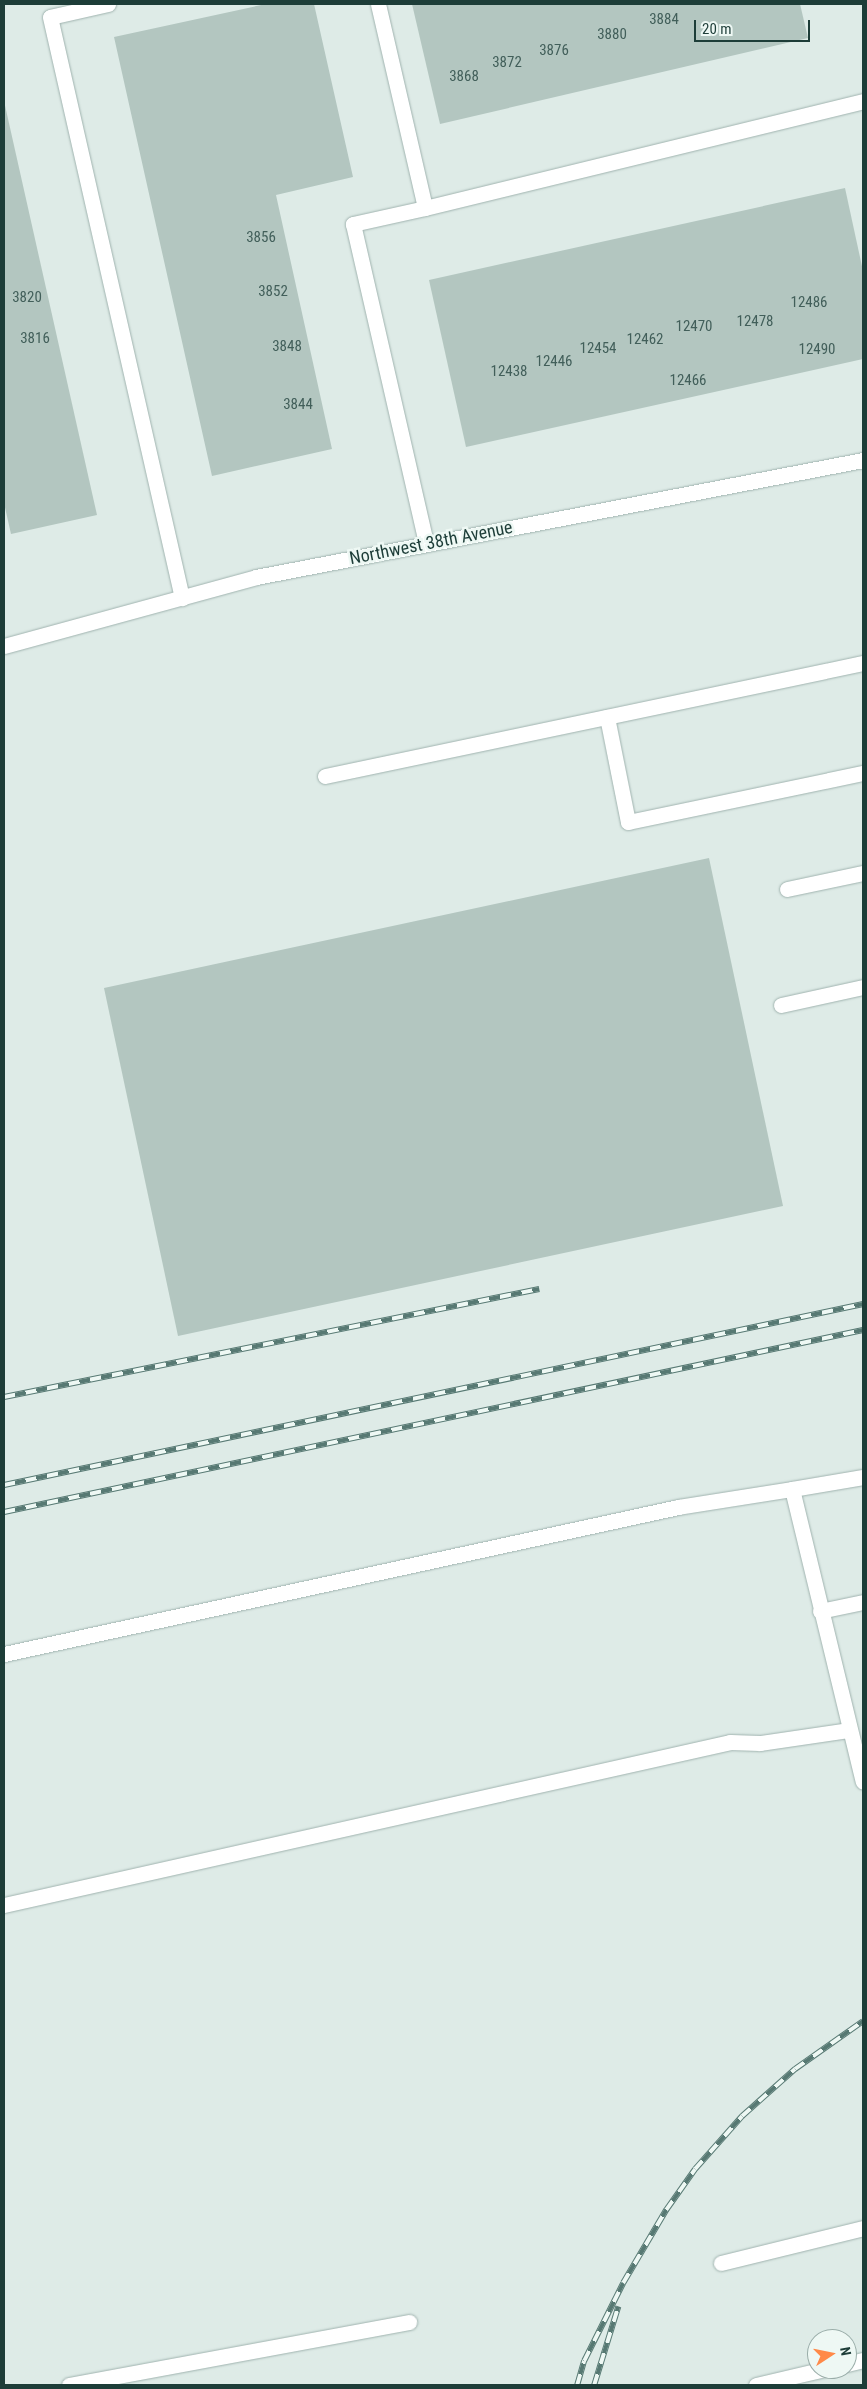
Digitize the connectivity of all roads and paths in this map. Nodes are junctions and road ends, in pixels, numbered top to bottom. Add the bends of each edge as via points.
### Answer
1 (108, 4) edge
2 (378, 4) edge
3 (863, 101) edge
4 (425, 208) junction
5 (863, 460) edge
6 (426, 544) junction
7 (182, 598) junction
8 (4, 646) edge
9 (863, 663) edge
10 (607, 717) junction
11 (863, 773) edge
12 (325, 776) dead end
13 (863, 873) edge
14 (787, 889) dead end
15 (863, 987) edge
16 (781, 1005) dead end
17 (863, 1477) edge
18 (792, 1489) junction
19 (863, 1602) edge
20 (820, 1610) junction
21 (4, 1654) edge
22 (849, 1730) junction
23 (863, 1782) edge
24 (4, 1905) edge
25 (863, 2228) edge
26 (722, 2263) dead end
27 (409, 2322) dead end
28 (807, 2373) edge
29 (69, 2385) edge
30 (756, 2385) edge

1 - 7 street via 50,17
2 - 4 street
3 - 4 street
4 - 6 street via 353,224
5 - 6 street, Northwest 38th Avenue
6 - 7 street, Northwest 38th Avenue via 256,577
7 - 8 street, Northwest 38th Avenue
9 - 10 street
10 - 11 street via 628,822
10 - 12 street
13 - 14 street
15 - 16 street
17 - 18 street
18 - 20 street
18 - 21 street via 678,1506
19 - 20 street
20 - 22 street
22 - 23 street
22 - 24 street via 760,1743 730,1742
25 - 26 street
27 - 29 street
28 - 30 street

